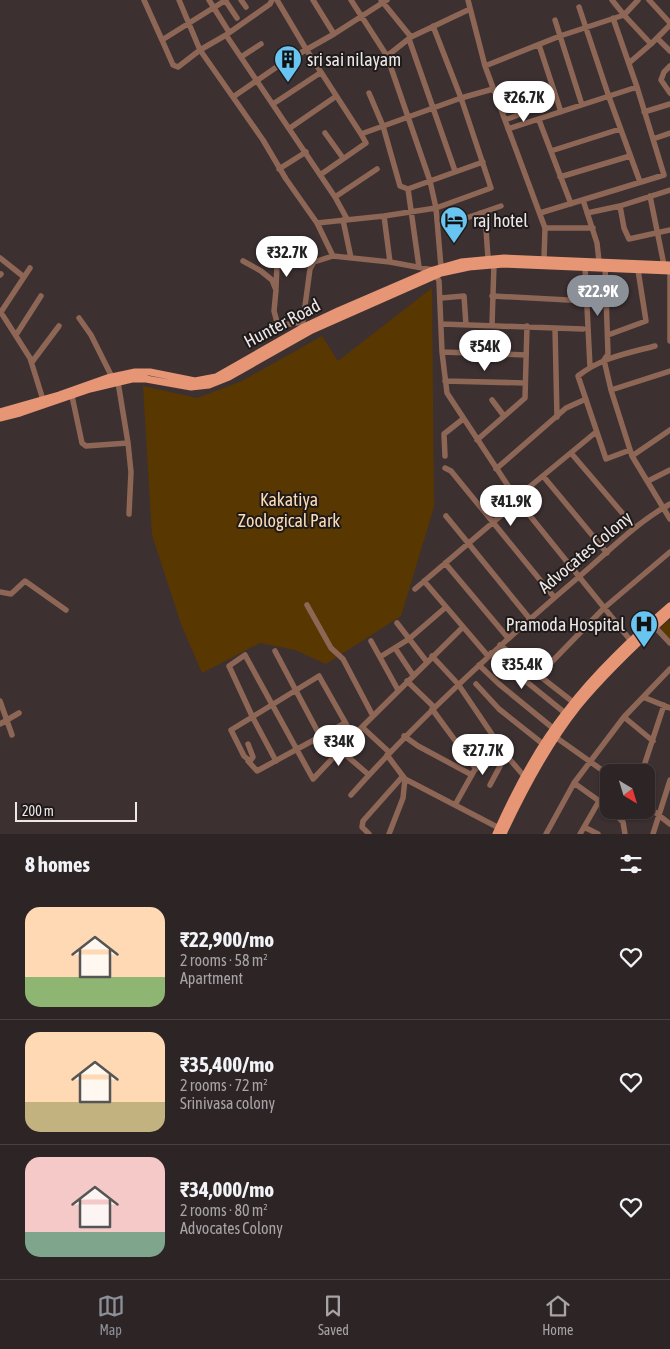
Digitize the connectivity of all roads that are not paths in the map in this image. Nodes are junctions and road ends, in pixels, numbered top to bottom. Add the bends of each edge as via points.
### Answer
1 (144, 0) edge
2 (179, 0) edge
3 (209, 0) edge
4 (225, 0) edge
5 (241, 0) edge
6 (262, 0) edge
7 (272, 0) edge
8 (277, 0) edge
9 (313, 0) edge
10 (351, 0) edge
11 (468, 0) edge
12 (612, 0) edge
13 (638, 0) edge
14 (649, 0) edge
15 (383, 1) edge
16 (267, 6) junction
17 (246, 7) dead end
18 (579, 7) dead end
19 (214, 9) junction
20 (470, 9) junction
21 (624, 15) junction
22 (361, 17) junction
23 (236, 18) dead end
24 (613, 18) junction
25 (555, 20) dead end
26 (188, 24) junction
27 (670, 24) edge
28 (433, 26) junction
29 (585, 26) junction
30 (228, 34) junction
31 (334, 34) junction
32 (560, 36) junction
33 (410, 38) junction
34 (657, 38) junction
35 (162, 40) junction
36 (261, 44) dead end
37 (652, 44) junction
38 (538, 45) junction
39 (200, 50) junction
40 (306, 50) junction
41 (670, 51) edge
42 (387, 56) junction
43 (241, 58) junction
44 (629, 64) junction
45 (485, 66) junction
46 (670, 66) edge
47 (320, 73) junction
48 (258, 81) junction
49 (637, 87) junction
50 (493, 89) junction
51 (369, 92) dead end
52 (670, 93) edge
53 (608, 96) junction
54 (233, 97) junction
55 (336, 97) junction
56 (461, 98) junction
57 (273, 104) junction
58 (670, 104) edge
59 (582, 105) junction
60 (434, 108) junction
61 (536, 108) dead end
62 (561, 112) junction
63 (644, 112) junction
64 (409, 117) junction
65 (504, 120) junction
66 (539, 120) junction
67 (383, 126) junction
68 (290, 128) junction
69 (508, 129) junction
70 (620, 129) junction
71 (326, 133) dead end
72 (670, 133) edge
73 (361, 134) junction
74 (653, 139) junction
75 (550, 151) junction
76 (306, 152) junction
77 (630, 156) junction
78 (343, 158) junction
79 (483, 162) junction
80 (670, 164) edge
81 (662, 166) junction
82 (378, 168) dead end
83 (279, 169) junction
84 (455, 171) junction
85 (320, 174) junction
86 (560, 176) junction
87 (430, 181) junction
88 (640, 182) junction
89 (408, 189) junction
90 (670, 190) edge
91 (650, 196) junction
92 (335, 197) junction
93 (583, 200) junction
94 (571, 204) junction
95 (501, 206) dead end
96 (620, 206) junction
97 (436, 208) junction
98 (412, 212) junction
99 (480, 213) junction
100 (540, 213) junction
101 (587, 213) junction
102 (384, 216) junction
103 (345, 219) junction
104 (317, 223) junction
105 (452, 223) dead end
106 (545, 228) junction
107 (593, 228) junction
108 (670, 230) edge
109 (657, 232) junction
110 (333, 256) junction
111 (0, 258) edge
112 (351, 258) junction
113 (488, 258) junction
114 (243, 261) dead end
115 (390, 262) junction
116 (548, 262) junction
117 (494, 264) junction
118 (603, 264) junction
119 (277, 265) dead end
120 (667, 265) edge
121 (418, 267) junction
122 (441, 267) junction
123 (585, 267) junction
124 (30, 268) dead end
125 (638, 270) junction
126 (670, 271) edge
127 (435, 272) junction
128 (24, 277) junction
129 (276, 290) junction
130 (41, 296) dead end
131 (492, 296) junction
132 (441, 298) junction
133 (586, 301) junction
134 (0, 312) edge
135 (80, 318) dead end
136 (442, 324) junction
137 (302, 325) junction
138 (466, 325) junction
139 (492, 325) junction
140 (59, 326) dead end
141 (528, 326) junction
142 (556, 328) junction
143 (583, 329) dead end
144 (670, 332) edge
145 (16, 335) junction
146 (608, 335) junction
147 (670, 341) edge
148 (278, 345) junction
149 (655, 346) dead end
150 (442, 352) junction
151 (526, 355) junction
152 (604, 360) junction
153 (32, 362) junction
154 (590, 367) junction
155 (670, 371) edge
156 (112, 376) junction
157 (118, 382) junction
158 (445, 382) junction
159 (525, 383) junction
160 (611, 390) junction
161 (72, 396) junction
162 (586, 399) junction
163 (492, 400) dead end
164 (44, 402) junction
165 (0, 413) edge
166 (504, 416) junction
167 (557, 416) junction
168 (463, 419) junction
169 (670, 430) edge
170 (596, 432) junction
171 (476, 440) junction
172 (128, 443) junction
173 (570, 453) junction
174 (631, 453) junction
175 (445, 456) dead end
176 (445, 468) dead end
177 (496, 469) junction
178 (670, 470) edge
179 (543, 476) junction
180 (648, 481) junction
181 (517, 499) junction
182 (670, 504) edge
183 (664, 508) junction
184 (129, 514) dead end
185 (446, 516) dead end
186 (670, 519) edge
187 (493, 522) junction
188 (635, 528) junction
189 (468, 544) junction
190 (670, 552) edge
191 (607, 553) junction
192 (445, 563) junction
193 (579, 577) junction
194 (424, 581) junction
195 (415, 589) dead end
196 (0, 592) edge
197 (554, 597) junction
198 (307, 605) dead end
199 (670, 606) edge
200 (446, 607) junction
201 (604, 608) junction
202 (66, 610) dead end
203 (670, 614) edge
204 (530, 619) junction
205 (397, 623) dead end
206 (463, 627) junction
207 (655, 627) junction
208 (508, 638) junction
209 (409, 639) junction
210 (631, 640) junction
211 (370, 641) dead end
212 (670, 643) edge
213 (500, 645) junction
214 (395, 648) junction
215 (275, 652) dead end
216 (490, 655) junction
217 (432, 656) junction
218 (380, 657) junction
219 (427, 662) junction
220 (479, 665) junction
221 (670, 669) edge
222 (413, 675) junction
223 (538, 676) junction
224 (407, 681) junction
225 (458, 684) junction
226 (476, 684) dead end
227 (296, 690) junction
228 (398, 690) junction
229 (642, 697) junction
230 (0, 702) edge
231 (573, 702) junction
232 (272, 706) junction
233 (667, 706) edge
234 (433, 708) junction
235 (19, 712) dead end
236 (565, 713) junction
237 (373, 716) junction
238 (624, 717) junction
239 (252, 718) junction
240 (7, 720) junction
241 (345, 723) junction
242 (0, 724) edge
243 (362, 727) junction
244 (554, 733) junction
245 (12, 735) dead end
246 (320, 736) junction
247 (353, 736) junction
248 (404, 736) junction
249 (493, 737) junction
250 (653, 742) junction
251 (248, 744) dead end
252 (543, 744) junction
253 (296, 749) junction
254 (340, 750) junction
255 (388, 753) junction
256 (506, 755) junction
257 (248, 761) junction
258 (276, 761) junction
259 (590, 761) junction
260 (645, 764) edge
261 (600, 768) edge
262 (474, 772) junction
263 (369, 775) junction
264 (524, 776) junction
265 (404, 777) junction
266 (670, 780) edge
267 (574, 783) junction
268 (490, 785) dead end
269 (351, 795) dead end
270 (599, 801) joint
271 (455, 805) junction
272 (655, 812) edge
273 (659, 815) junction
274 (620, 819) edge
275 (670, 824) edge
276 (584, 827) junction
277 (499, 832) edge
278 (368, 834) edge
279 (389, 834) edge
280 (546, 834) edge
281 (580, 834) edge
282 (598, 834) edge
283 (625, 834) edge
284 (653, 834) edge

1 - 35 street
2 - 26 street
3 - 19 street
4 - 19 street
4 - 23 street
5 - 17 street
6 - 16 street
7 - 16 street
8 - 40 street
9 - 31 street
10 - 22 street
11 - 20 street
12 - 21 street
13 - 21 street
14 - 27 street
15 - 22 street
15 - 33 street
16 - 30 street
18 - 29 street
19 - 26 street
19 - 30 street
20 - 28 street
20 - 45 street
21 - 24 street
21 - 37 street
22 - 31 street
22 - 42 street
24 - 29 street
24 - 44 street
25 - 32 street
26 - 35 street
26 - 39 street
27 - 34 street
28 - 33 street
28 - 56 street
29 - 32 street
29 - 53 street
30 - 39 street
30 - 43 street
31 - 40 street
32 - 38 street
32 - 59 street
33 - 42 street
33 - 60 street
34 - 37 street
34 - 41 street
35 - 39 street via 176,67
36 - 43 street
37 - 44 street
38 - 45 street
38 - 62 street
39 - 54 street
40 - 47 street
40 - 48 street
42 - 64 street
43 - 48 street
44 - 49 street
45 - 50 street
46 - 52 street via 662,80
47 - 55 street
47 - 57 street
48 - 54 street
48 - 57 street
49 - 53 street
49 - 63 street
50 - 56 street
50 - 65 street
51 - 67 street
53 - 59 street
53 - 70 street
54 - 83 street
55 - 68 street
55 - 73 street
56 - 60 street
56 - 79 street
57 - 68 street
58 - 63 street
59 - 62 street
60 - 64 street
60 - 84 street
61 - 65 street
62 - 66 street
63 - 74 street
64 - 67 street
64 - 87 street
65 - 69 street
66 - 69 street
66 - 75 street
67 - 73 street
67 - 89 street via 400,186
68 - 76 street
69 - 100 street
70 - 75 street
70 - 77 street
71 - 78 street
72 - 74 street
73 - 78 street via 366,143
74 - 81 street
75 - 86 street
76 - 83 street
76 - 85 street
77 - 86 street
77 - 88 street
78 - 85 street
79 - 84 street
79 - 97 street via 491,188
80 - 81 street
81 - 88 street via 664,175
82 - 92 street
83 - 104 street
84 - 87 street
85 - 92 street
86 - 94 street
87 - 89 street
87 - 97 street
88 - 93 street
89 - 98 street
90 - 91 street
91 - 96 street
91 - 109 street
92 - 103 street
93 - 94 street
93 - 101 street
94 - 100 street
95 - 99 street
96 - 101 street
96 - 109 street via 629,240
97 - 98 street
97 - 122 street
98 - 102 street
98 - 121 street
99 - 105 street
99 - 113 street via 486,228
100 - 106 street
101 - 107 street
102 - 103 street
102 - 115 street
103 - 104 street
103 - 112 street
104 - 110 street
106 - 107 street
106 - 116 street
107 - 118 street
108 - 109 street
109 - 120 street
110 - 112 street
110 - 137 street via 314,262 310,269
111 - 128 street
112 - 115 street
113 - 116 main road, Hunter Road
113 - 122 main road, Hunter Road
114 - 129 street via 272,280
115 - 121 street
116 - 117 main road, Hunter Road
116 - 118 main road, Hunter Road
116 - 123 main road, Hunter Road
117 - 127 main road, Hunter Road
117 - 131 street
118 - 120 main road, Hunter Road
118 - 123 main road, Hunter Road
118 - 125 main road, Hunter Road
118 - 146 street
119 - 129 street
121 - 127 street
122 - 127 main road, Hunter Road
123 - 133 street
124 - 128 street
125 - 126 main road, Hunter Road
125 - 146 street via 646,321
126 - 144 street
127 - 132 street via 440,281
127 - 137 main road, Hunter Road
127 - 148 main road, Hunter Road
128 - 134 street
129 - 137 street via 274,311 277,322
130 - 145 street
131 - 133 street
131 - 139 street
132 - 136 street
132 - 138 street via 464,296
133 - 154 street
134 - 145 street
135 - 156 street
136 - 138 street
136 - 150 street
137 - 148 main road, Hunter Road
138 - 139 street
139 - 141 street
140 - 153 street
141 - 142 street
141 - 151 street
142 - 143 street
142 - 167 street
144 - 147 street
145 - 153 street
146 - 152 street via 608,354
148 - 156 main road, Hunter Road via 202,381 142,371
148 - 157 main road, Hunter Road via 229,377 209,385 191,387 146,378
149 - 152 street
150 - 151 street
150 - 158 street
151 - 159 street
152 - 154 street
152 - 160 street
153 - 164 street
154 - 162 street via 578,376
155 - 160 street
156 - 164 main road, Hunter Road
157 - 161 main road, Hunter Road
157 - 172 street
158 - 159 street
158 - 168 street via 447,394
159 - 166 street via 525,398
160 - 174 street
161 - 164 main road, Hunter Road
161 - 172 street via 82,443 86,446
162 - 167 street
162 - 170 street
163 - 166 street
164 - 165 main road, Hunter Road
166 - 171 street
167 - 177 street
168 - 171 street
168 - 175 street via 444,434
169 - 174 street
170 - 173 street
170 - 174 street via 606,459
171 - 177 street
172 - 184 street via 131,472
173 - 179 street
173 - 188 street
174 - 180 street
176 - 187 street
177 - 181 street
178 - 180 street
179 - 181 street
179 - 191 street
180 - 183 street
181 - 187 street
181 - 193 street
182 - 183 street, Advocates Colony
183 - 186 street
183 - 188 street, Advocates Colony
185 - 189 street
187 - 189 street
187 - 197 street
188 - 191 street, Advocates Colony
189 - 192 street
189 - 204 street
190 - 201 street
191 - 193 street, Advocates Colony
192 - 194 street
192 - 208 street
193 - 197 street, Advocates Colony
193 - 201 street
194 - 195 street
194 - 200 street
196 - 202 street via 11,594 25,581
197 - 204 street, Advocates Colony
198 - 237 street via 331,648 343,659
199 - 210 main road
200 - 206 street
200 - 209 street
201 - 210 street
201 - 223 street
203 - 207 main road
204 - 208 street, Advocates Colony
205 - 209 street
206 - 216 street
206 - 217 street
207 - 212 street
207 - 244 main road via 634,645
208 - 213 street, Advocates Colony
209 - 214 street
209 - 219 street
210 - 231 main road
211 - 218 street
213 - 216 street, Advocates Colony
213 - 223 street
214 - 218 street
214 - 222 street
215 - 227 street
216 - 220 street, Advocates Colony
216 - 236 street
217 - 219 street
217 - 225 street
218 - 228 street
219 - 222 street
220 - 225 street, Advocates Colony
220 - 244 street
221 - 229 street
222 - 224 street
223 - 231 street
224 - 228 street
224 - 234 street
225 - 234 street, Advocates Colony
225 - 249 street
226 - 252 street via 499,709
227 - 232 street
227 - 241 street via 319,676
227 - 246 street
228 - 237 street
229 - 233 street
229 - 238 street
230 - 240 street
231 - 236 main road
232 - 239 street
232 - 239 street via 245,655 229,666
232 - 253 street
233 - 250 street
234 - 248 street, Advocates Colony
234 - 262 street
235 - 240 street
236 - 244 main road
237 - 243 street
238 - 250 street
238 - 259 street
239 - 257 street via 231,731
239 - 258 street
240 - 242 street
240 - 245 street
241 - 246 street
241 - 247 street
243 - 247 street
243 - 255 street
244 - 252 main road
244 - 259 street
244 - 277 main road
246 - 253 street
247 - 254 street
248 - 255 street, Advocates Colony
248 - 262 street
249 - 256 street
249 - 262 street
250 - 260 street
251 - 257 street via 253,757
252 - 264 main road
253 - 254 street via 313,779
253 - 258 street
254 - 263 street
255 - 263 street, Advocates Colony
255 - 265 street
256 - 264 street
256 - 268 street
257 - 258 street via 257,771
259 - 261 street
259 - 267 street
262 - 271 street
263 - 269 street, Advocates Colony
264 - 277 main road
265 - 271 street
265 - 278 street via 363,821 362,827
265 - 279 street via 403,798
266 - 273 street
267 - 270 street
267 - 280 street
270 - 276 street
271 - 277 street
272 - 273 street
273 - 275 street
273 - 284 street
274 - 283 street
276 - 281 street
276 - 282 street

